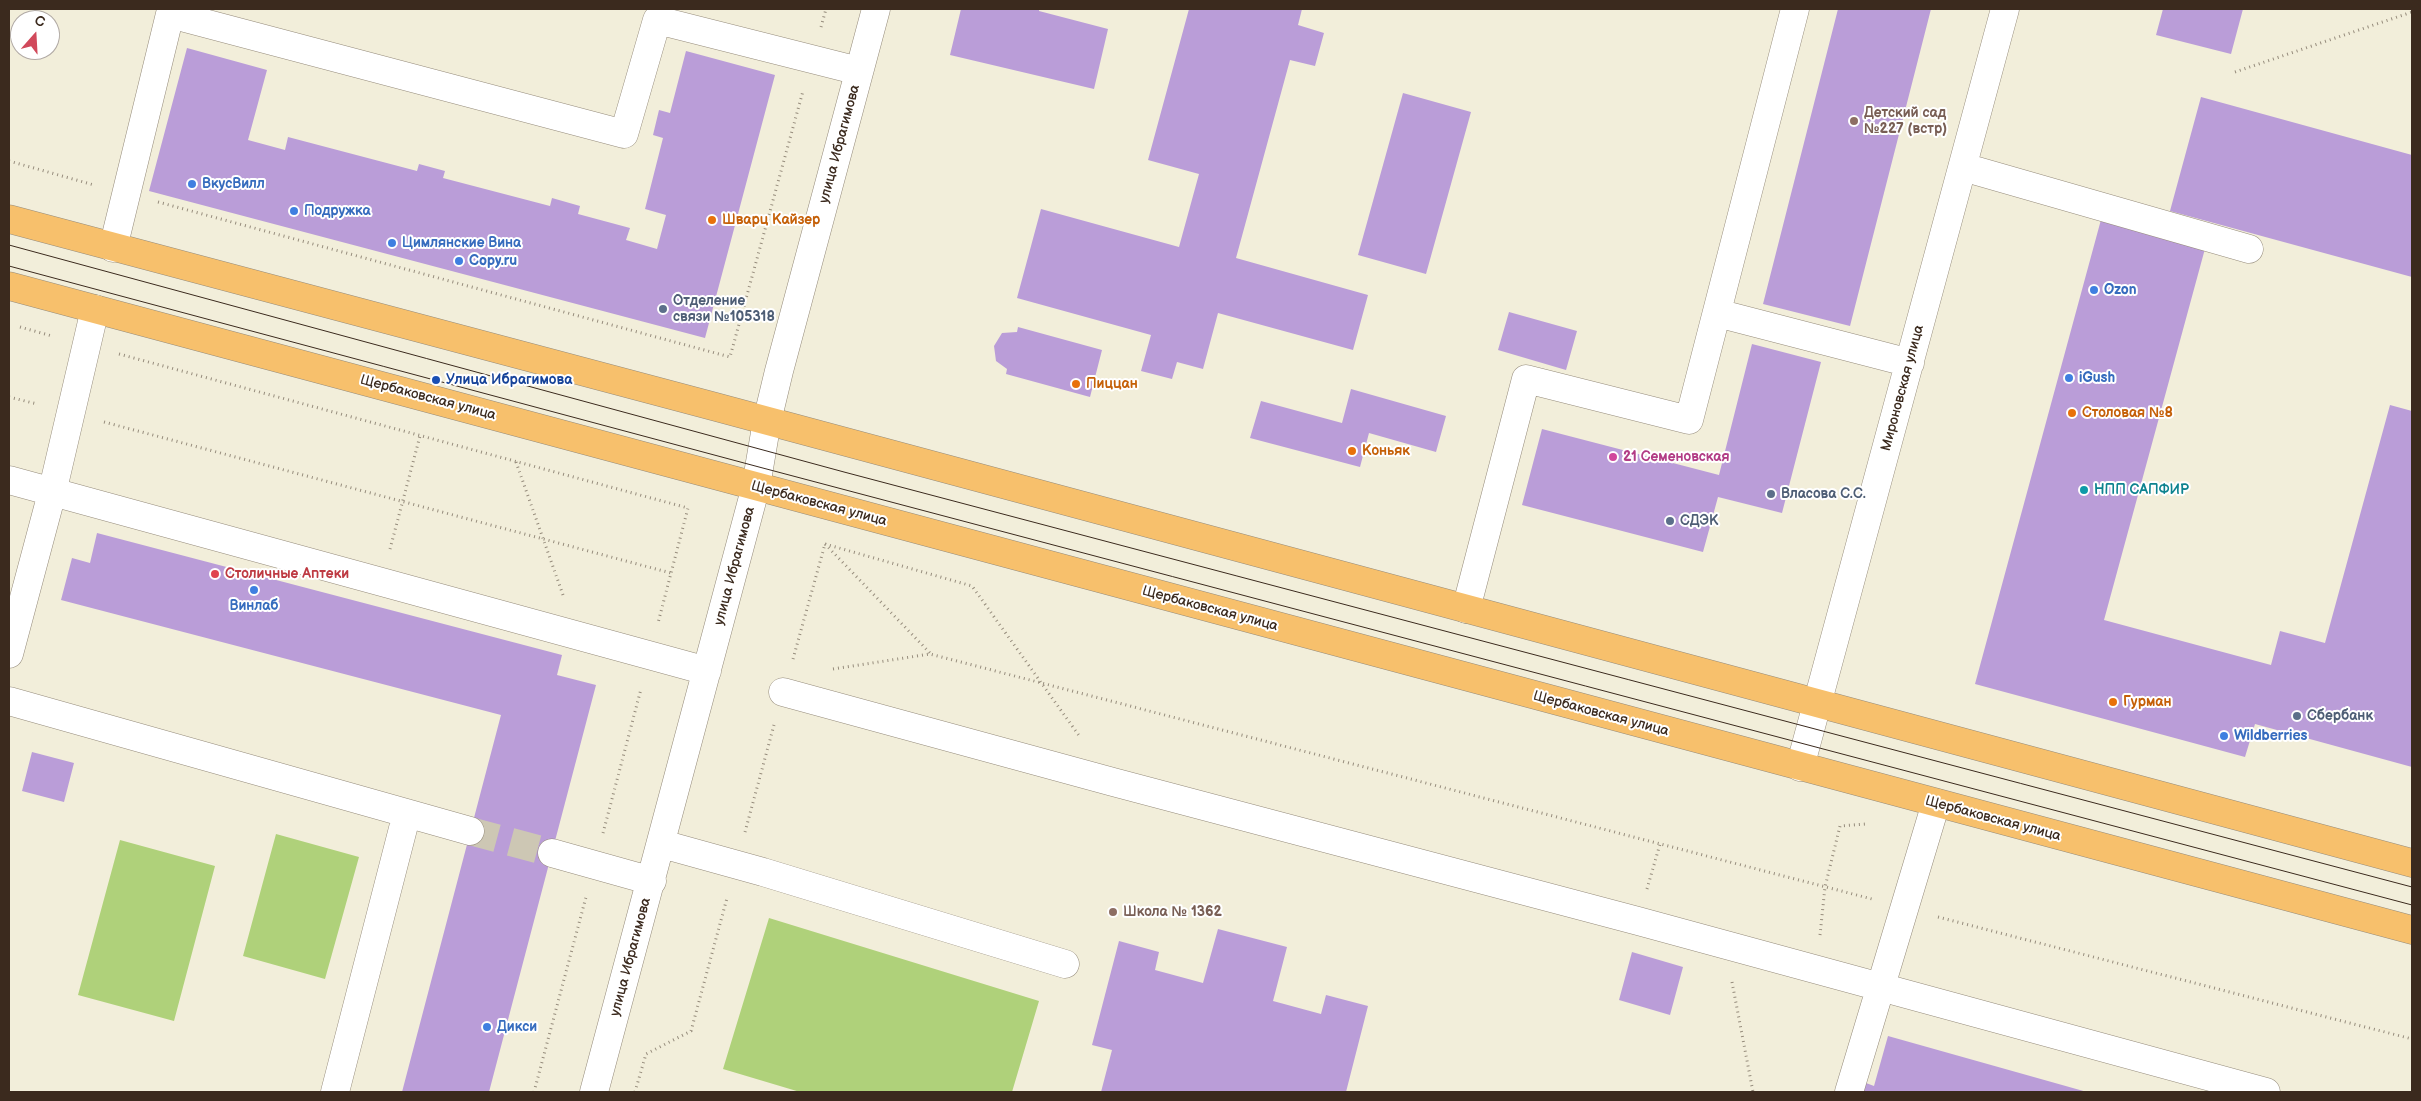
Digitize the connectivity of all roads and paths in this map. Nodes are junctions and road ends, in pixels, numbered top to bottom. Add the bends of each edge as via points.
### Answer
1 (826, 9) edge
2 (876, 9) edge
3 (1795, 9) edge
4 (2005, 9) edge
5 (167, 11) edge
6 (2412, 12) edge
7 (220, 18) edge
8 (812, 58) junction
9 (859, 70) junction
10 (2235, 72) dead end
11 (9, 161) edge
12 (1963, 167) junction
13 (126, 194) junction
14 (9, 220) edge
15 (113, 248) junction
16 (2249, 249) dead end
17 (9, 286) edge
18 (95, 309) junction
19 (1716, 313) junction
20 (52, 336) dead end
21 (87, 345) junction
22 (1910, 363) junction
23 (9, 396) edge
24 (71, 413) junction
25 (767, 421) junction
26 (420, 436) junction
27 (516, 461) junction
28 (9, 480) edge
29 (756, 486) junction
30 (52, 492) junction
31 (402, 503) junction
32 (543, 538) junction
33 (671, 573) junction
34 (381, 582) junction
35 (1466, 609) junction
36 (577, 636) junction
37 (9, 654) edge
38 (930, 654) junction
39 (650, 656) junction
40 (826, 670) dead end
41 (707, 671) junction
42 (1041, 682) junction
43 (783, 692) dead end
44 (9, 701) edge
45 (1817, 703) junction
46 (1800, 767) junction
47 (1113, 782) junction
48 (1936, 804) junction
49 (406, 813) junction
50 (1866, 824) dead end
51 (470, 831) tunnel mouth
52 (662, 844) junction
53 (1660, 844) junction
54 (552, 854) tunnel mouth
55 (2412, 863) edge
56 (594, 865) junction
57 (652, 881) junction
58 (1825, 886) junction
59 (1904, 908) junction
60 (1638, 921) junction
61 (2412, 930) edge
62 (1724, 944) junction
63 (1064, 964) dead end
64 (1816, 970) junction
65 (1880, 987) junction
66 (2412, 1039) edge
67 (335, 1092) edge
68 (534, 1092) edge
69 (594, 1092) edge
70 (1753, 1092) edge
71 (1849, 1092) edge
72 (2266, 1092) edge

1 - 8 path
2 - 9 street, улица Ибрагимова
3 - 19 street
4 - 12 street, Мироновская улица
5 - 7 street
5 - 13 street
6 - 10 path
7 - 8 street via 624,134 657,20
8 - 9 street
8 - 13 path via 730,358
9 - 25 street, улица Ибрагимова
11 - 13 path
12 - 16 street
12 - 22 street, Мироновская улица
13 - 15 street
14 - 15 main road
15 - 25 main road
17 - 18 main road, Щербаковская улица
18 - 21 street
18 - 29 main road, Щербаковская улица
19 - 22 street
19 - 35 street via 1689,420 1526,379
20 - 21 path
21 - 24 street
21 - 26 path
22 - 45 street, Мироновская улица
23 - 24 path
24 - 30 street
24 - 31 path
25 - 29 street, улица Ибрагимова
25 - 35 main road
26 - 27 path
26 - 31 path
27 - 32 path
27 - 33 path via 688,508
28 - 30 street
29 - 41 street, улица Ибрагимова
29 - 46 main road, Щербаковская улица
30 - 34 street
30 - 37 street
31 - 32 path
31 - 34 path
32 - 33 path
32 - 36 path
33 - 39 path
34 - 36 street
35 - 45 main road
36 - 39 street
38 - 40 path
38 - 42 path
38 - 42 path via 825,544 972,586
39 - 41 street
39 - 56 path
41 - 52 street, улица Ибрагимова
42 - 47 path
42 - 53 path
43 - 47 street
44 - 49 street
45 - 46 street, Мироновская улица
45 - 55 main road
46 - 48 main road, Щербаковская улица
47 - 60 street
48 - 59 street
48 - 61 main road, Щербаковская улица
49 - 51 street
49 - 67 street
50 - 58 path via 1840,826
52 - 57 street, улица Ибрагимова
52 - 63 street
53 - 58 path
53 - 60 path
54 - 56 street
56 - 57 street
56 - 68 path
57 - 69 street, улица Ибрагимова
58 - 59 path
58 - 64 path
59 - 65 street
59 - 66 path
60 - 62 street
62 - 64 street
62 - 70 path
64 - 65 street
65 - 71 street
65 - 72 street

